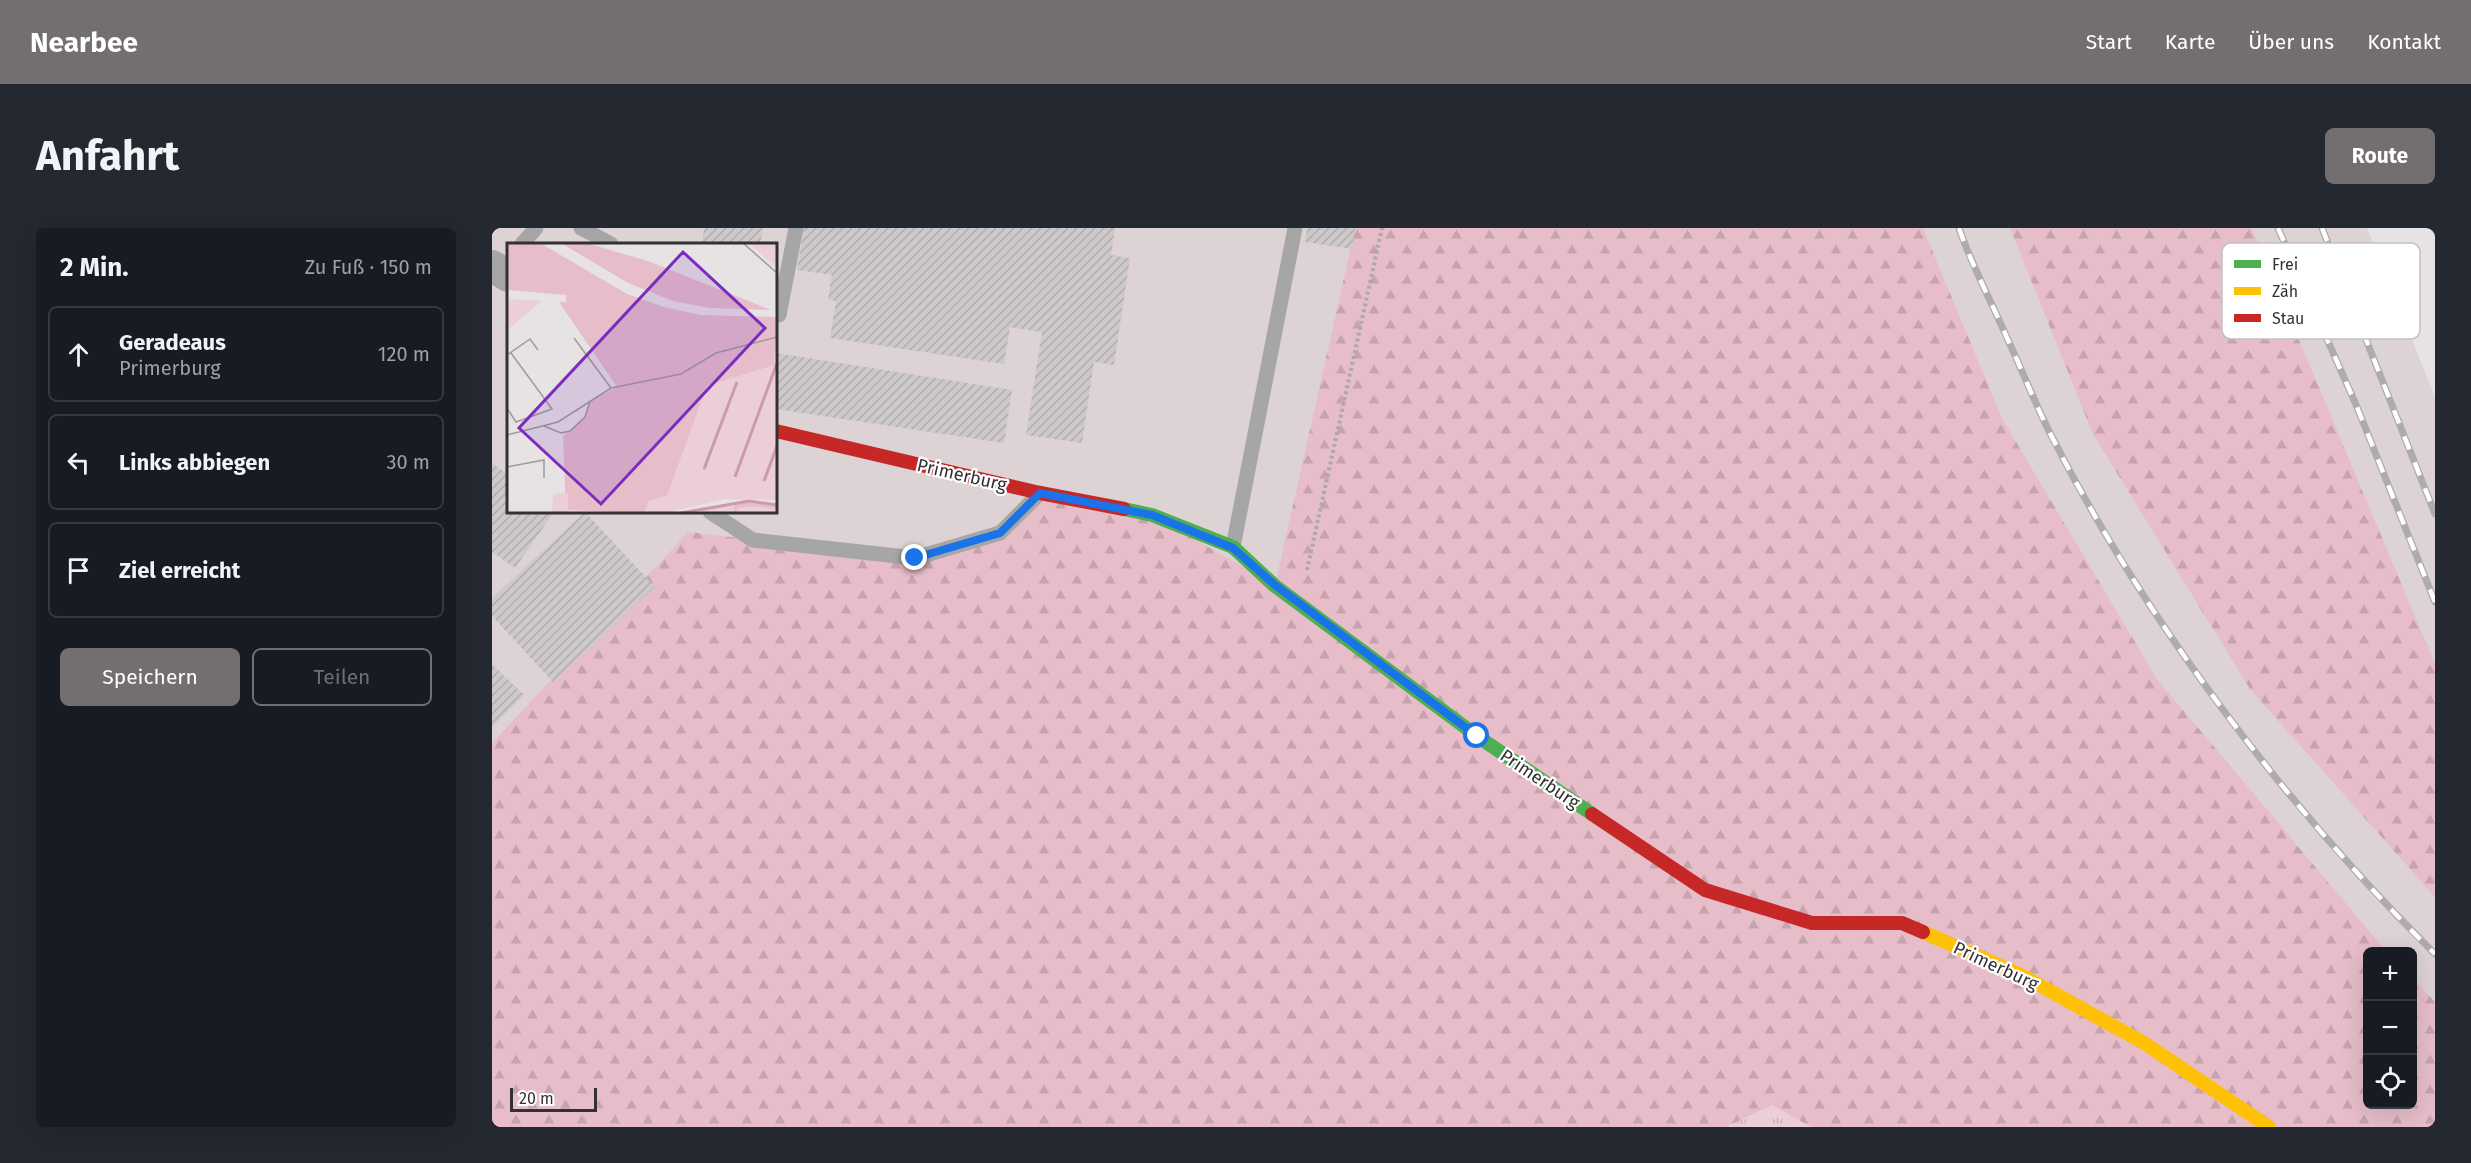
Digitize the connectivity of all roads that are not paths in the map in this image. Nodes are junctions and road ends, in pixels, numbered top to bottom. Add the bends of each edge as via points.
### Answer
1 (536, 228) edge
2 (581, 228) edge
3 (796, 228) edge
4 (1295, 228) edge
5 (523, 243) edge
6 (609, 243) edge
7 (777, 315) edge
8 (777, 431) edge
9 (1040, 493) junction
10 (712, 513) edge
11 (1233, 548) junction
12 (2269, 1127) edge

1 - 5 lane
2 - 6 lane
3 - 7 lane
4 - 11 lane
8 - 9 street, Primerburg
9 - 10 lane via 1000,533 915,558 753,540
9 - 11 street, Primerburg via 1152,515
11 - 12 street, Primerburg via 1300,604 1477,736 1705,890 1812,923 1902,923 2023,976 2144,1043

